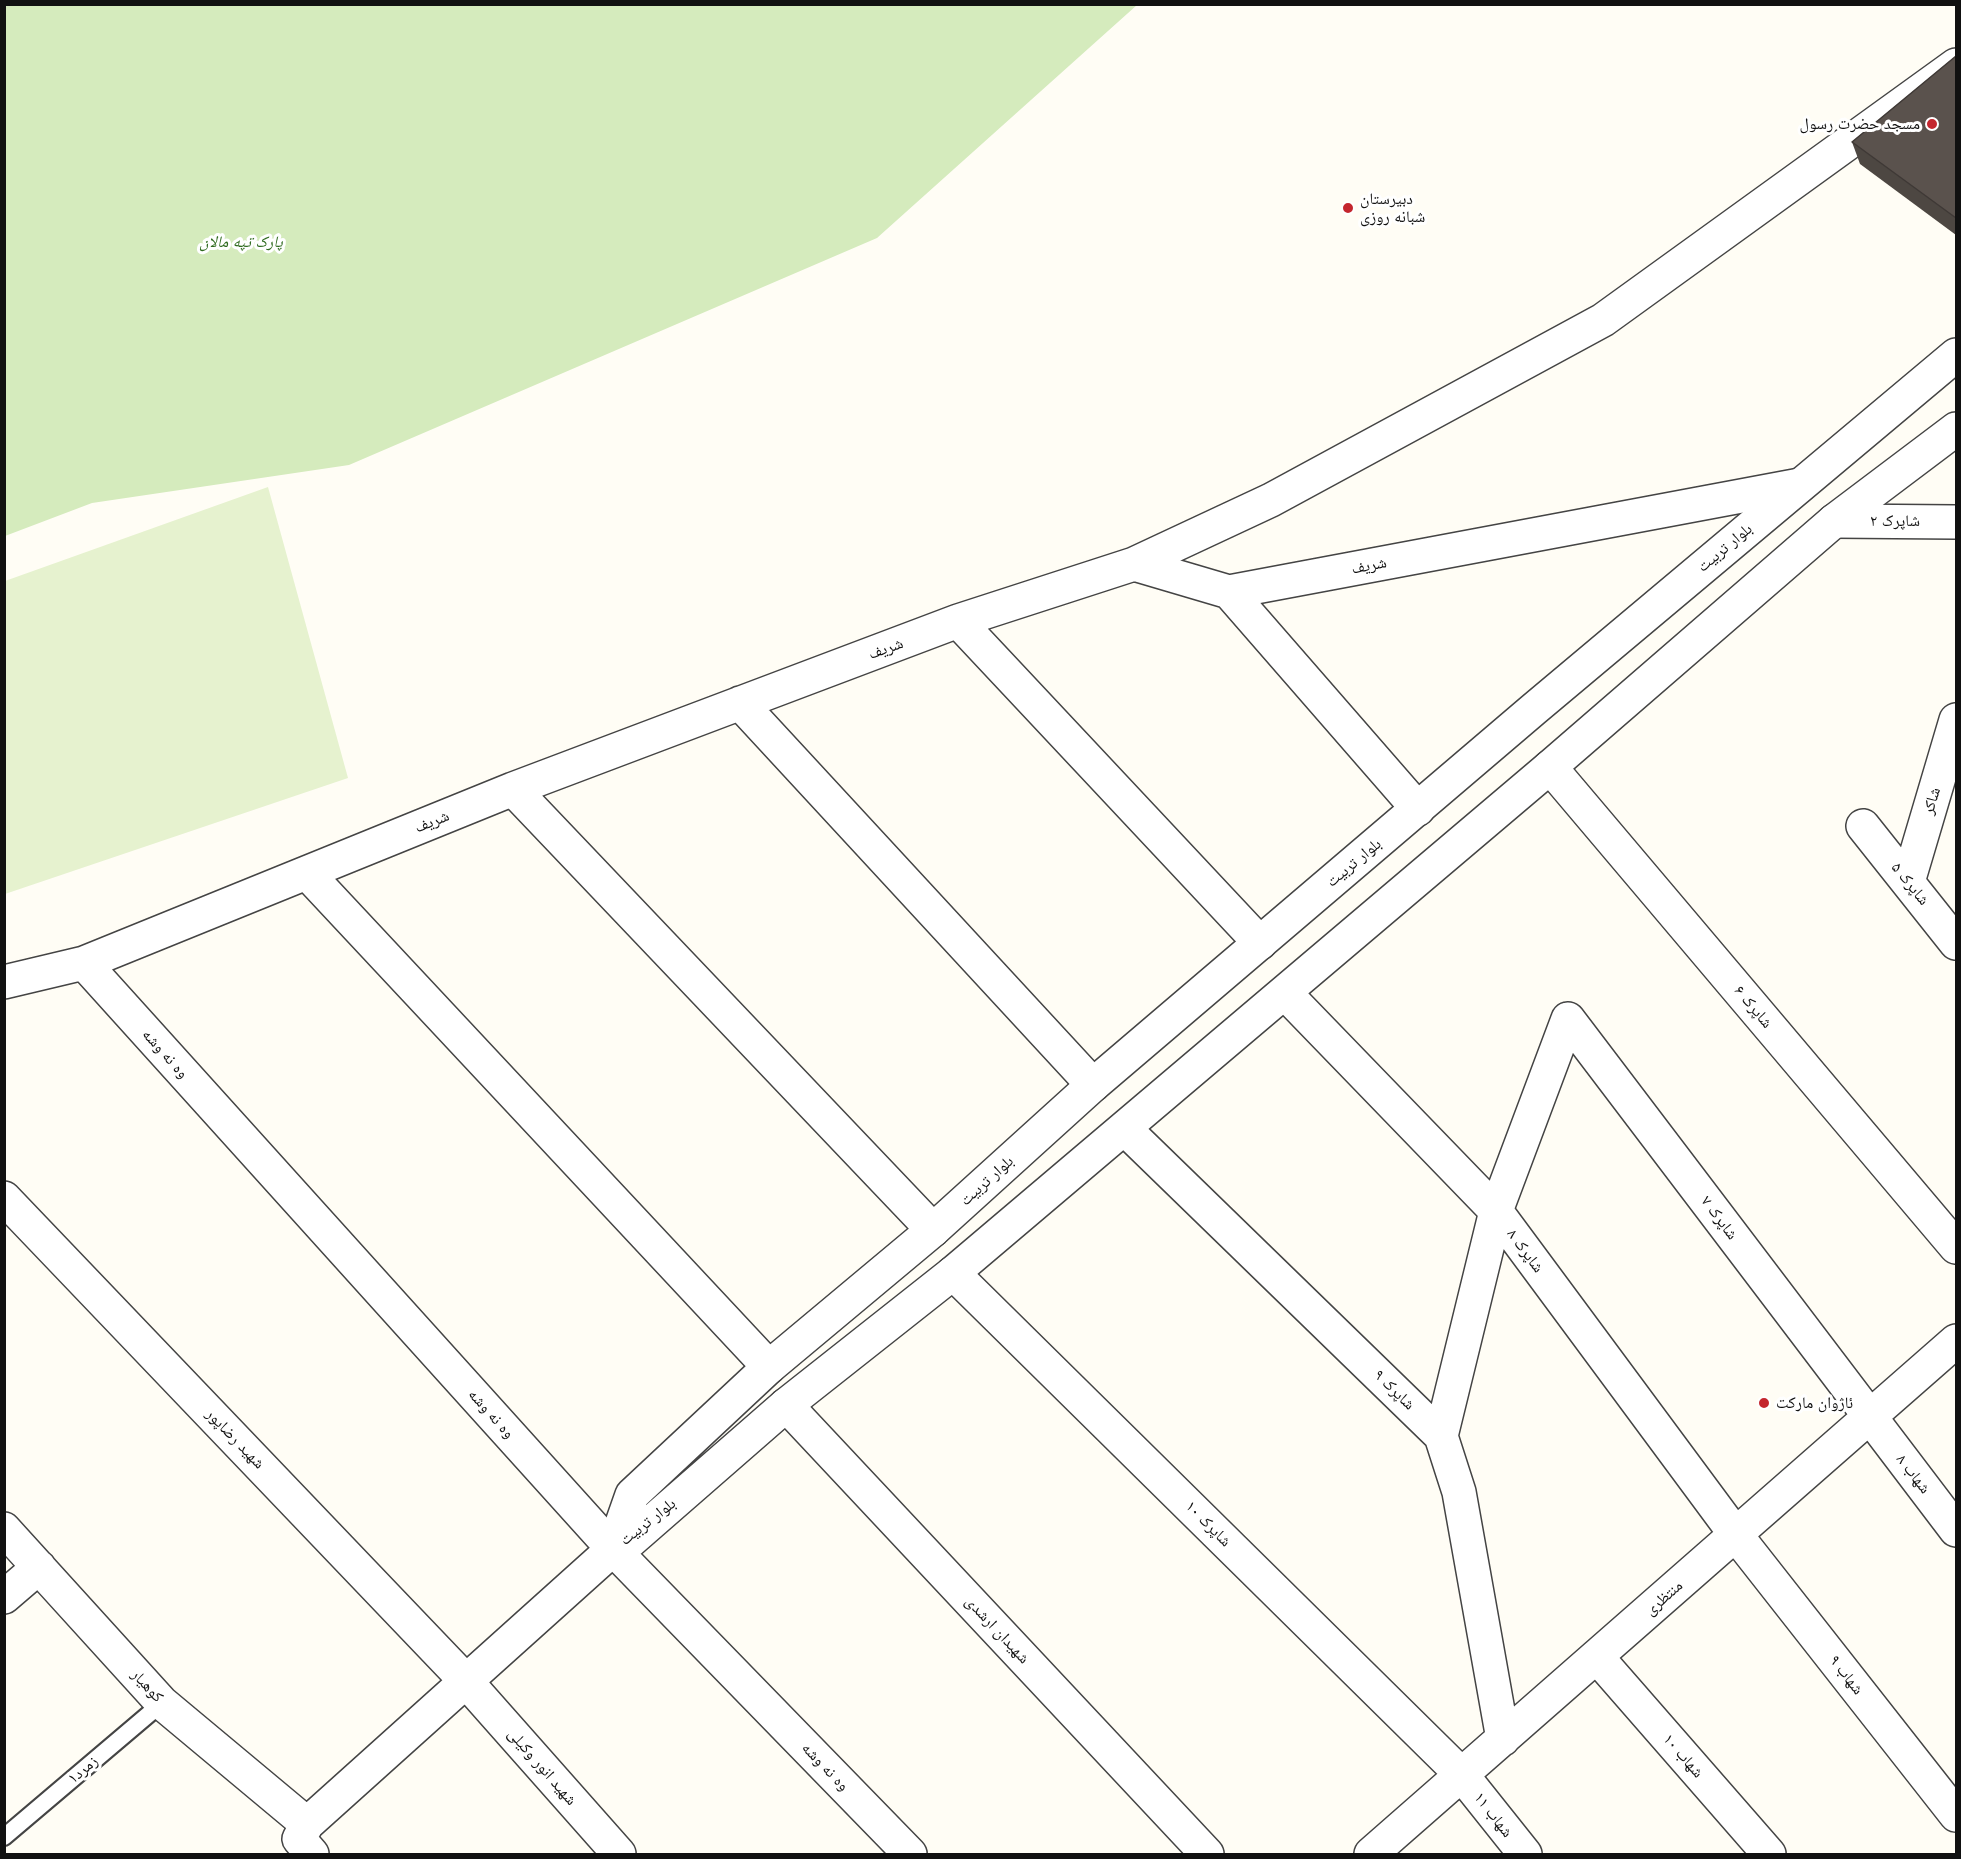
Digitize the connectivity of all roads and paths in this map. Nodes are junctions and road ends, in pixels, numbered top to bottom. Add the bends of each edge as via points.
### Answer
1 (1956, 65) edge
2 (1956, 354) edge
3 (1956, 429) edge
4 (1800, 485) junction
5 (1834, 521) junction
6 (1956, 522) edge
7 (1134, 564) junction
8 (1229, 592) junction
9 (958, 621) junction
10 (740, 703) junction
11 (1956, 720) edge
12 (1550, 767) junction
13 (513, 789) junction
14 (1418, 809) junction
15 (1863, 826) dead end
16 (307, 873) junction
17 (1908, 882) junction
18 (1260, 943) junction
19 (1956, 943) edge
20 (84, 963) junction
21 (4, 982) edge
22 (1285, 993) junction
23 (1093, 1085) junction
24 (1125, 1129) junction
25 (4, 1198) edge
26 (1496, 1211) junction
27 (933, 1230) junction
28 (1956, 1247) edge
29 (953, 1273) junction
30 (1956, 1341) edge
31 (769, 1367) junction
32 (786, 1405) junction
33 (1869, 1418) junction
34 (1441, 1436) junction
35 (4, 1529) edge
36 (1956, 1530) edge
37 (1736, 1535) junction
38 (613, 1549) junction
39 (39, 1567) junction
40 (4, 1598) edge
41 (1597, 1657) junction
42 (465, 1680) junction
43 (162, 1703) junction
44 (1503, 1739) junction
45 (1462, 1775) junction
46 (1956, 1815) edge
47 (4, 1837) edge
48 (300, 1843) edge
49 (619, 1854) edge
50 (910, 1854) edge
51 (1207, 1854) edge
52 (1371, 1854) edge
53 (1525, 1854) edge
54 (1769, 1854) edge

1 - 7 street via 1603,320 1271,500
2 - 4 street, بلوار تربیت
3 - 5 street, بلوار تربیت
4 - 8 street, شریف
4 - 14 street, بلوار تربیت
5 - 6 street, شاپرک ۲
5 - 12 street, بلوار تربیت
7 - 8 street, شریف
7 - 9 street, شریف
8 - 14 street
9 - 10 street, شریف
9 - 18 street
10 - 13 street, شریف
10 - 23 street
11 - 17 street, شاکر
12 - 22 street, بلوار تربیت
12 - 28 street, شاپرک ۶
13 - 16 street, شریف
13 - 27 street
14 - 18 street, بلوار تربیت
15 - 17 street, شاپرک ۵
16 - 20 street, شریف
16 - 31 street
17 - 19 street, شاپرک ۵
18 - 23 street, بلوار تربیت
20 - 21 street, شریف
20 - 38 street, وه نه وشه
22 - 24 street, بلوار تربیت
22 - 26 street, شاپرک ۸
23 - 27 street, بلوار تربیت
24 - 29 street, بلوار تربیت
24 - 34 street, شاپرک ۹
25 - 42 street, شهید رضاپور
26 - 33 street, شاپرک ۷ via 1568,1019
26 - 34 street
26 - 37 street, شاپرک ۸
27 - 31 street, بلوار تربیت
29 - 32 street, بلوار تربیت
29 - 45 street, شاپرک ۱۰
30 - 33 street, منتظری
31 - 38 street, بلوار تربیت via 633,1496
32 - 38 street, بلوار تربیت via 629,1542
32 - 51 street, شهیدان ارشدی
33 - 36 street, شهاب ۸
33 - 37 street, منتظری
34 - 44 street, شاپرک ۹ via 1459,1492
35 - 39 street, کوهیار
37 - 41 street, منتظری
37 - 46 street, شهاب ۹
38 - 42 street
38 - 50 street, وه نه وشه
39 - 40 street
39 - 43 street, کوهیار
41 - 44 street, منتظری
41 - 54 street, شهاب ۱۰
42 - 48 street
42 - 49 street, شهید انور وکیلی
43 - 47 lane, زمرد۱
43 - 48 street, کوهیار
44 - 45 street, منتظری
45 - 52 street, منتظری
45 - 53 street, شهاب ۱۱

